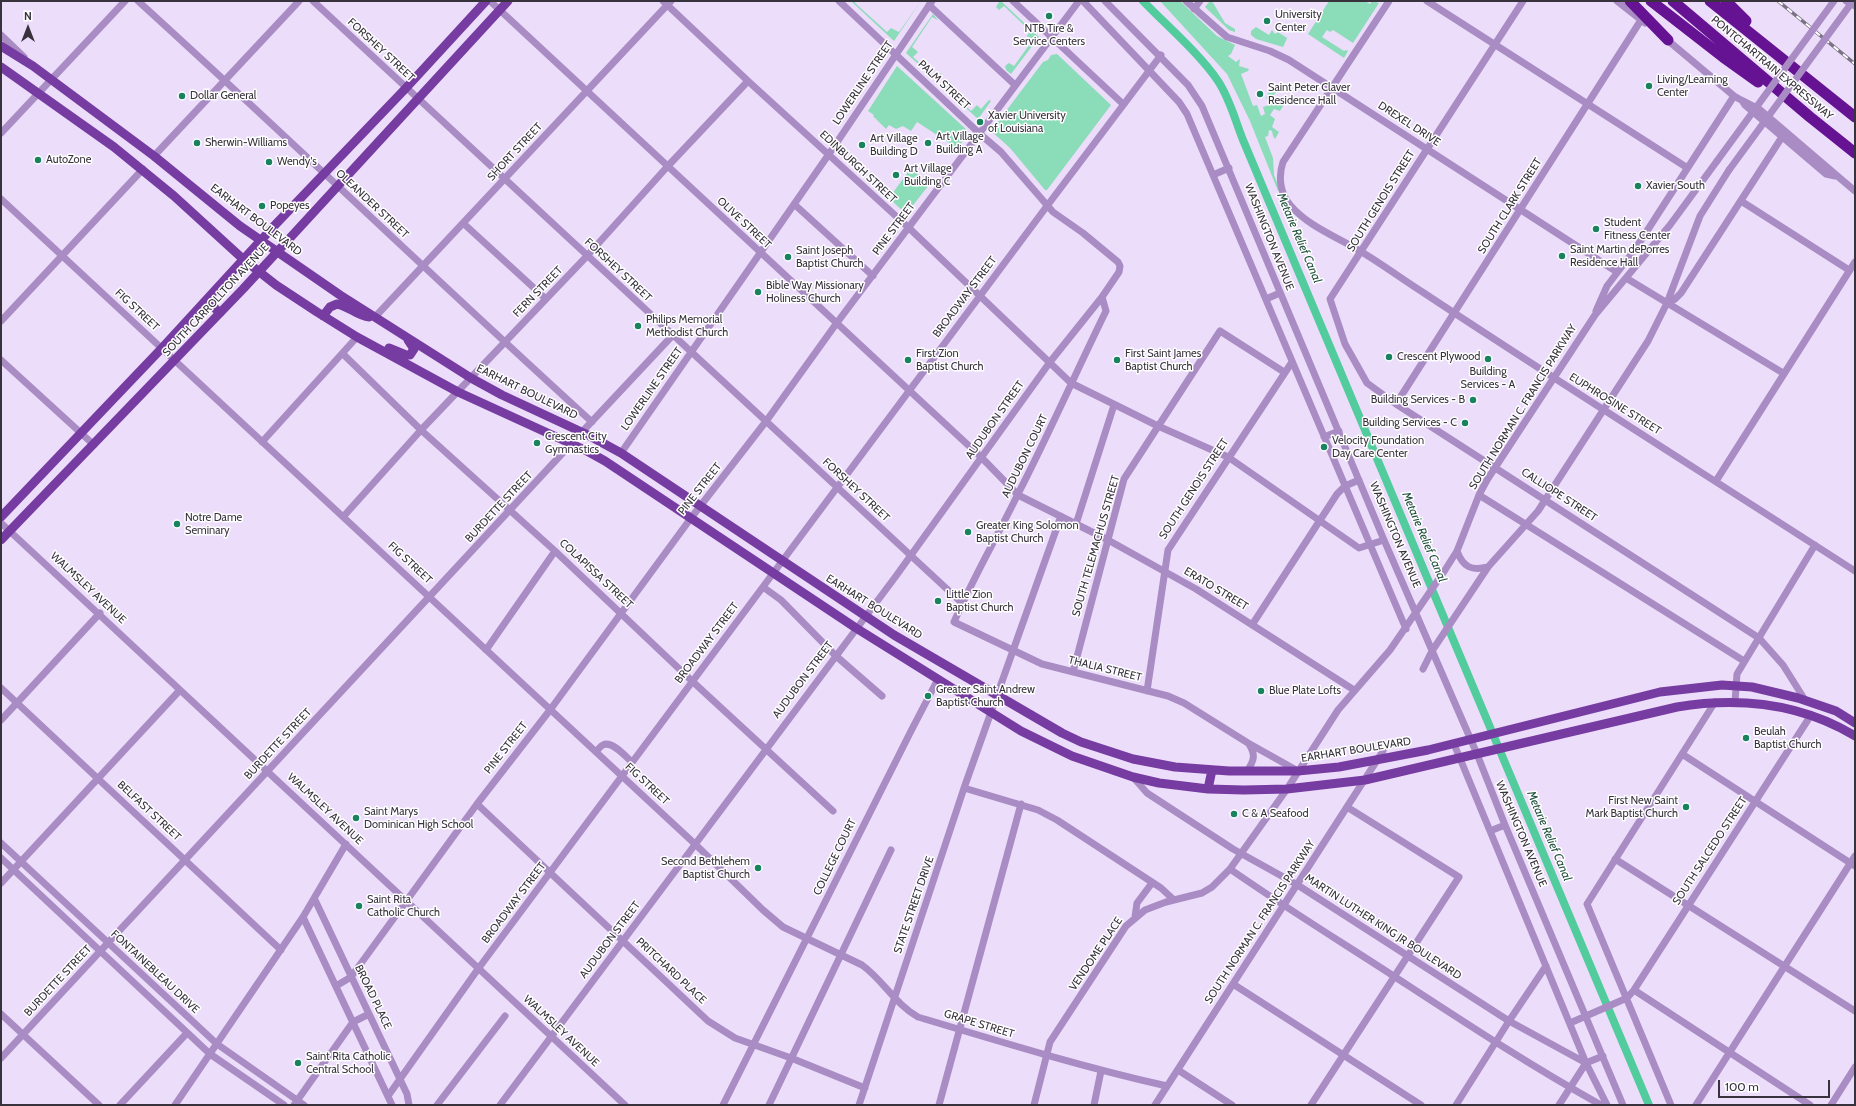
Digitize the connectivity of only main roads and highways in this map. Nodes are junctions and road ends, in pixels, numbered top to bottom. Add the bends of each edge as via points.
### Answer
1 (486, 1) edge
2 (508, 1) edge
3 (1630, 1) edge
4 (1651, 1) edge
5 (1673, 1) edge
6 (1710, 1) edge
7 (1726, 1) edge
8 (1668, 40) road end
9 (1, 46) edge
10 (1772, 50) junction
11 (1, 67) edge
12 (1810, 117) junction
13 (1855, 117) edge
14 (1855, 153) edge
15 (261, 240) junction
16 (277, 252) junction
17 (243, 259) junction
18 (258, 271) junction
19 (206, 300) junction
20 (220, 313) junction
21 (323, 316) junction
22 (375, 318) junction
23 (406, 337) junction
24 (368, 342) junction
25 (1, 517) edge
26 (1, 540) edge
27 (1542, 722) junction
28 (1855, 723) edge
29 (1855, 736) edge
30 (1546, 737) junction
31 (1212, 770) junction
32 (1208, 789) junction

1 - 15 main road, SOUTH CARROLLTON AVENUE
2 - 16 main road, SOUTH CARROLLTON AVENUE
3 - 8 highway
4 - 12 highway via 1723,57
5 - 12 highway, PONTCHARTRAIN EXPRESSWAY
6 - 10 highway, PONTCHARTRAIN EXPRESSWAY
7 - 10 highway
9 - 15 main road, EARHART BOULEVARD via 33,66 154,156
10 - 13 highway, PONTCHARTRAIN EXPRESSWAY
11 - 17 main road via 143,169
12 - 14 highway, PONTCHARTRAIN EXPRESSWAY
15 - 16 main road, EARHART BOULEVARD
15 - 17 main road, SOUTH CARROLLTON AVENUE
16 - 18 main road, SOUTH CARROLLTON AVENUE
16 - 22 main road, EARHART BOULEVARD
17 - 18 main road
17 - 19 main road, SOUTH CARROLLTON AVENUE
18 - 20 main road, SOUTH CARROLLTON AVENUE
18 - 21 main road
19 - 20 main road
19 - 25 main road, SOUTH CARROLLTON AVENUE
20 - 26 main road, SOUTH CARROLLTON AVENUE
21 - 22 main road via 330,307 337,304 357,314
21 - 24 main road
22 - 23 main road, EARHART BOULEVARD
23 - 24 main road via 414,349 406,356
23 - 31 main road, EARHART BOULEVARD via 502,395 621,453 865,617 1062,733 1133,759
24 - 32 main road via 458,392 605,462 856,628 1051,747 1095,766 1133,777
27 - 28 main road, EARHART BOULEVARD via 1660,692 1702,686 1736,686 1777,692 1805,700 1836,711
27 - 30 main road
27 - 31 main road, EARHART BOULEVARD via 1454,744 1339,767 1298,771
29 - 30 main road via 1811,715 1763,703 1716,702 1678,706
30 - 32 main road via 1365,780 1287,789
31 - 32 main road

